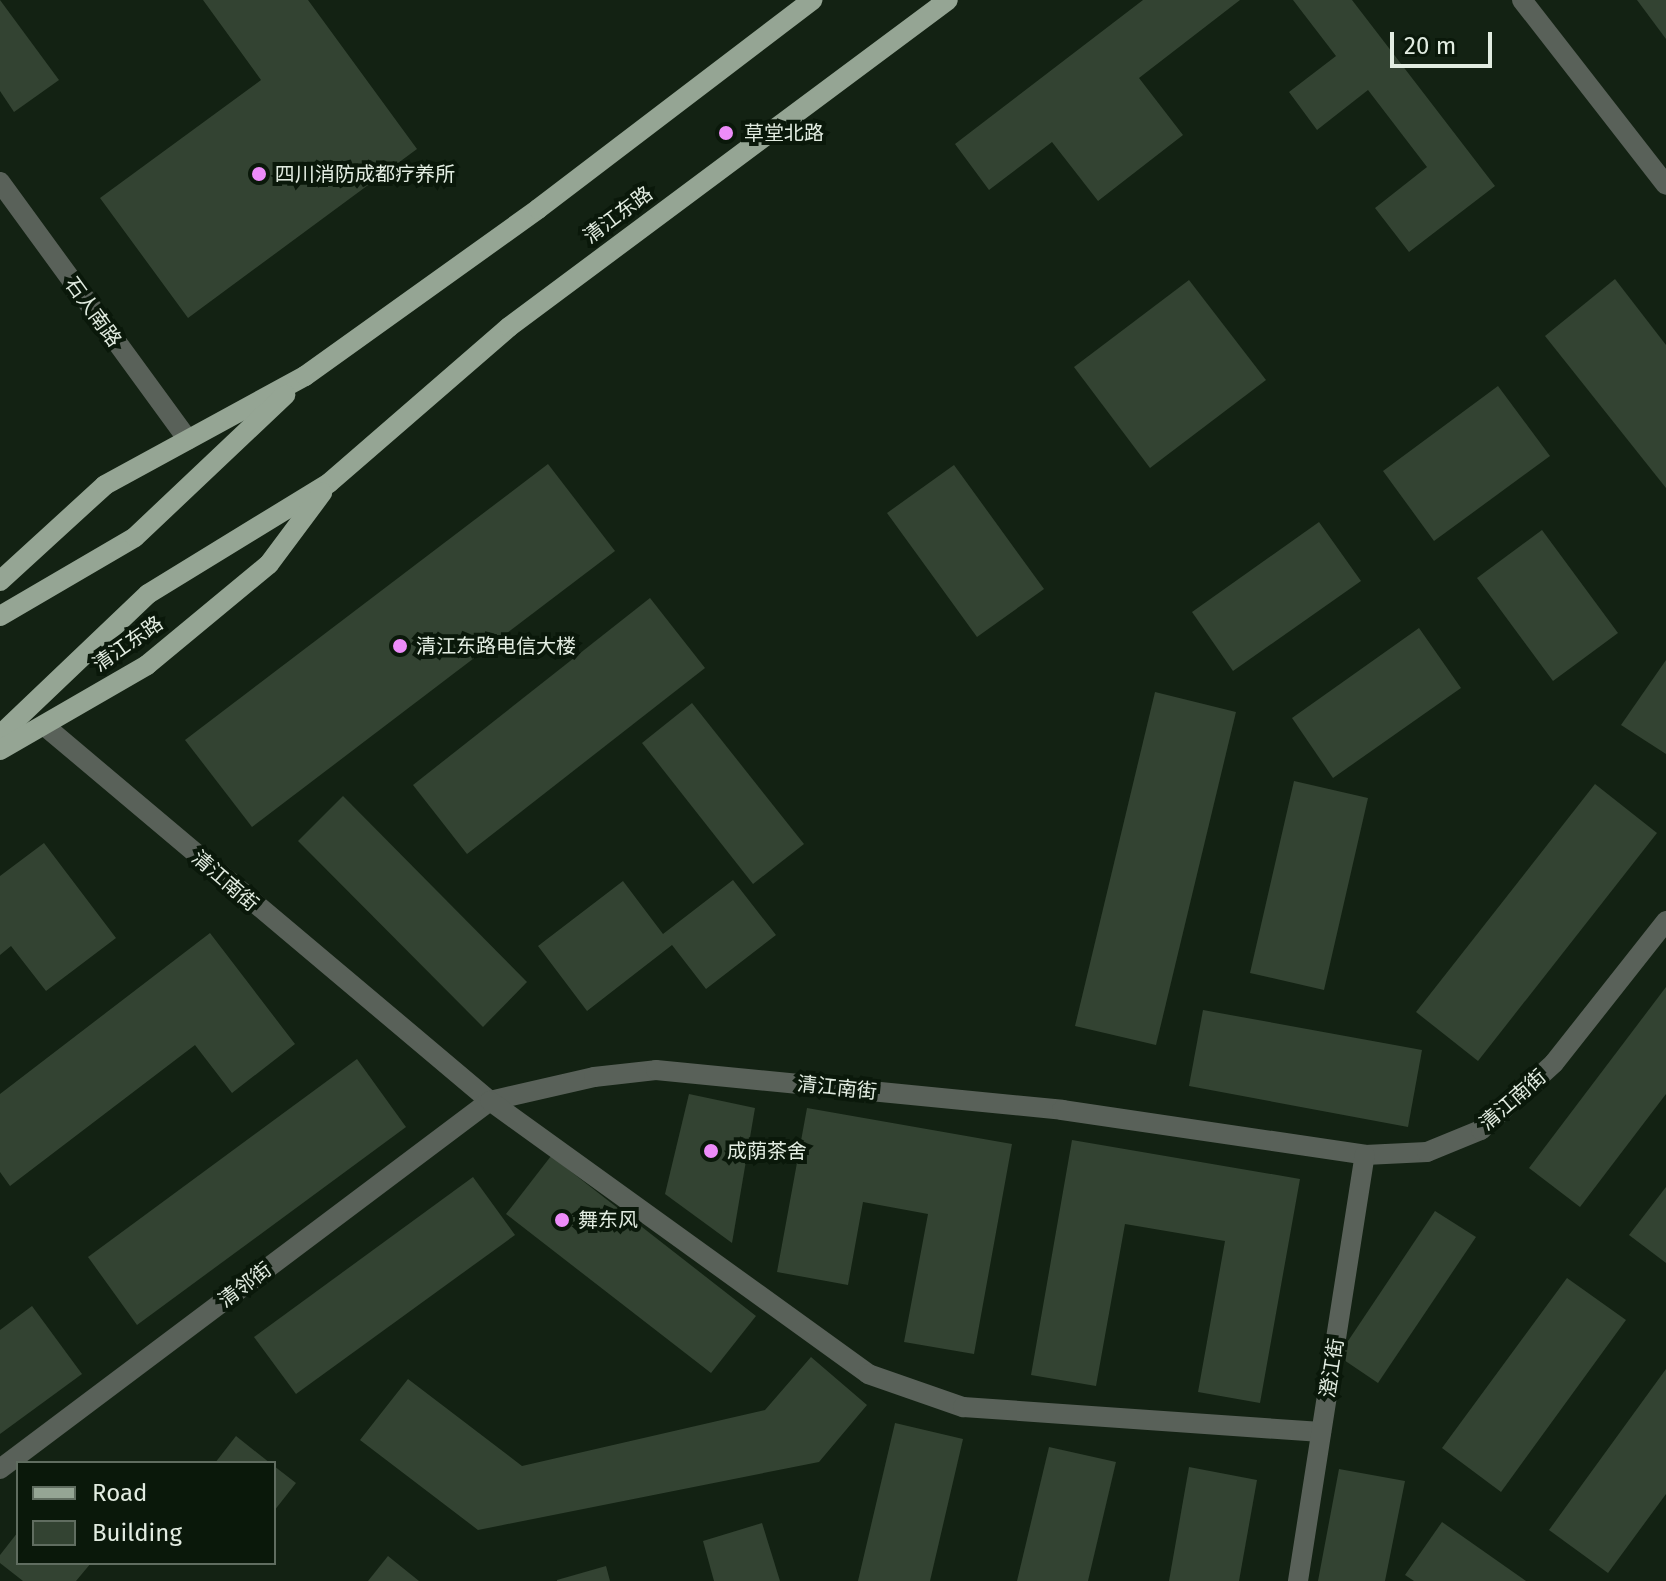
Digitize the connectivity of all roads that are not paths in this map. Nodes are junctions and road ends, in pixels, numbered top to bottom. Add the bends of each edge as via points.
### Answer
1 (812, 0) edge
2 (948, 0) edge
3 (1522, 0) edge
4 (0, 182) edge
5 (1666, 185) edge
6 (305, 376) junction
7 (188, 440) junction
8 (329, 483) junction
9 (0, 581) edge
10 (0, 616) edge
11 (46, 727) junction
12 (0, 735) edge
13 (0, 750) edge
14 (1666, 921) edge
15 (490, 1101) junction
16 (1365, 1155) junction
17 (1321, 1432) junction
18 (0, 1469) edge
19 (1298, 1581) edge

1 - 6 main road via 538,209
2 - 8 main road, 清江东路 via 509,327
3 - 5 street
4 - 7 street, 石人南路
6 - 7 main road
6 - 10 main road via 135,537
7 - 9 main road via 105,485
8 - 11 main road, 清江东路 via 269,564 147,665
8 - 12 main road, 清江东路 via 148,594
11 - 13 main road, 清江东路
11 - 15 street, 清江南街
14 - 16 street, 清江南街 via 1554,1063 1481,1130 1427,1152
15 - 16 street, 清江南街 via 594,1077 656,1070 1062,1110
15 - 17 street via 868,1374 963,1407
15 - 18 street, 清邻街
16 - 17 street, 澄江街
17 - 19 street, 澄江街

